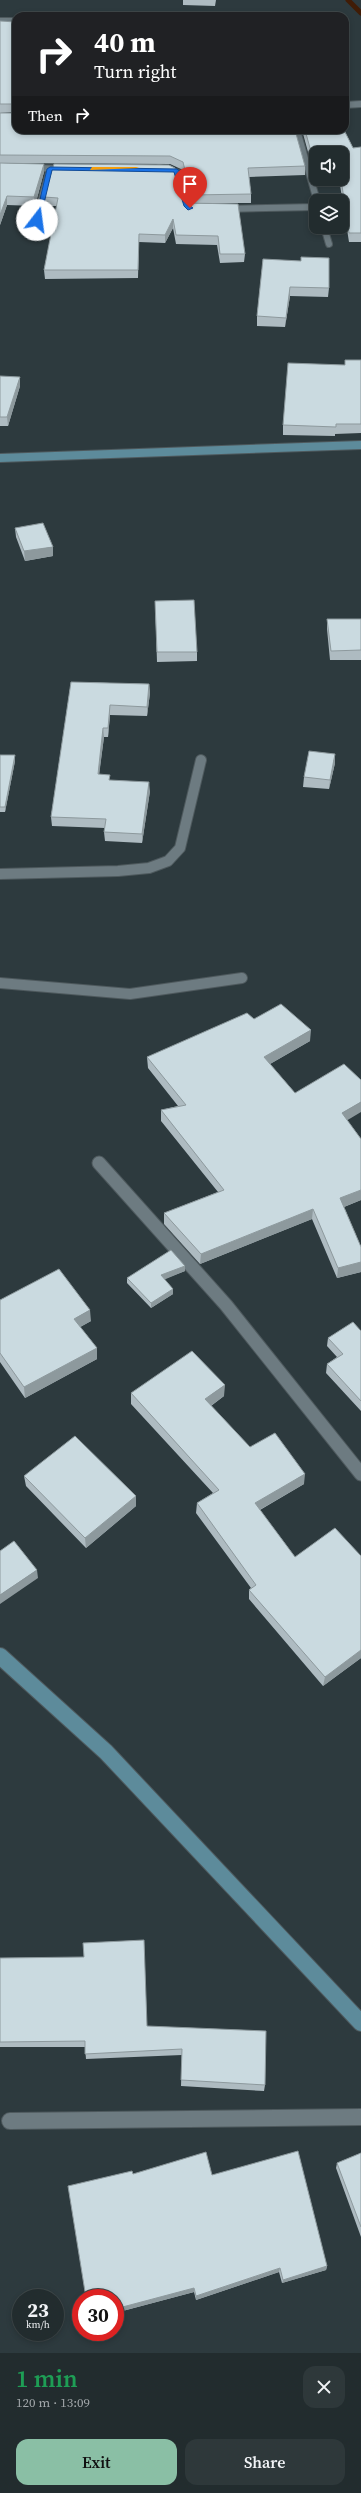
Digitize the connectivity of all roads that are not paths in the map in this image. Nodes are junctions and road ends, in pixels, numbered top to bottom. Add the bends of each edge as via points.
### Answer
1 (0, 21) edge
2 (12, 21) edge
3 (361, 104) edge
4 (349, 105) edge
5 (298, 134) edge
6 (0, 168) edge
7 (149, 168) edge
8 (50, 169) junction
9 (80, 169) edge
10 (315, 194) edge
11 (309, 207) edge
12 (326, 234) edge
13 (31, 237) dead end
14 (329, 244) dead end
15 (361, 444) edge
16 (0, 458) edge
17 (201, 760) dead end
18 (0, 874) edge
19 (242, 978) dead end
20 (0, 983) edge
21 (99, 1164) dead end
22 (361, 1474) edge
23 (0, 1656) edge
24 (361, 2023) edge
25 (361, 2117) edge
26 (10, 2121) dead end

1 - 2 street
3 - 4 street
5 - 10 street
6 - 8 street
7 - 11 street via 179,172 187,206 190,208
8 - 9 street
8 - 13 street
12 - 14 street
15 - 16 street
17 - 18 street via 180,848 168,861 149,868 118,871
19 - 20 street via 130,994
21 - 22 street via 226,1306
23 - 24 street via 106,1752
25 - 26 street

